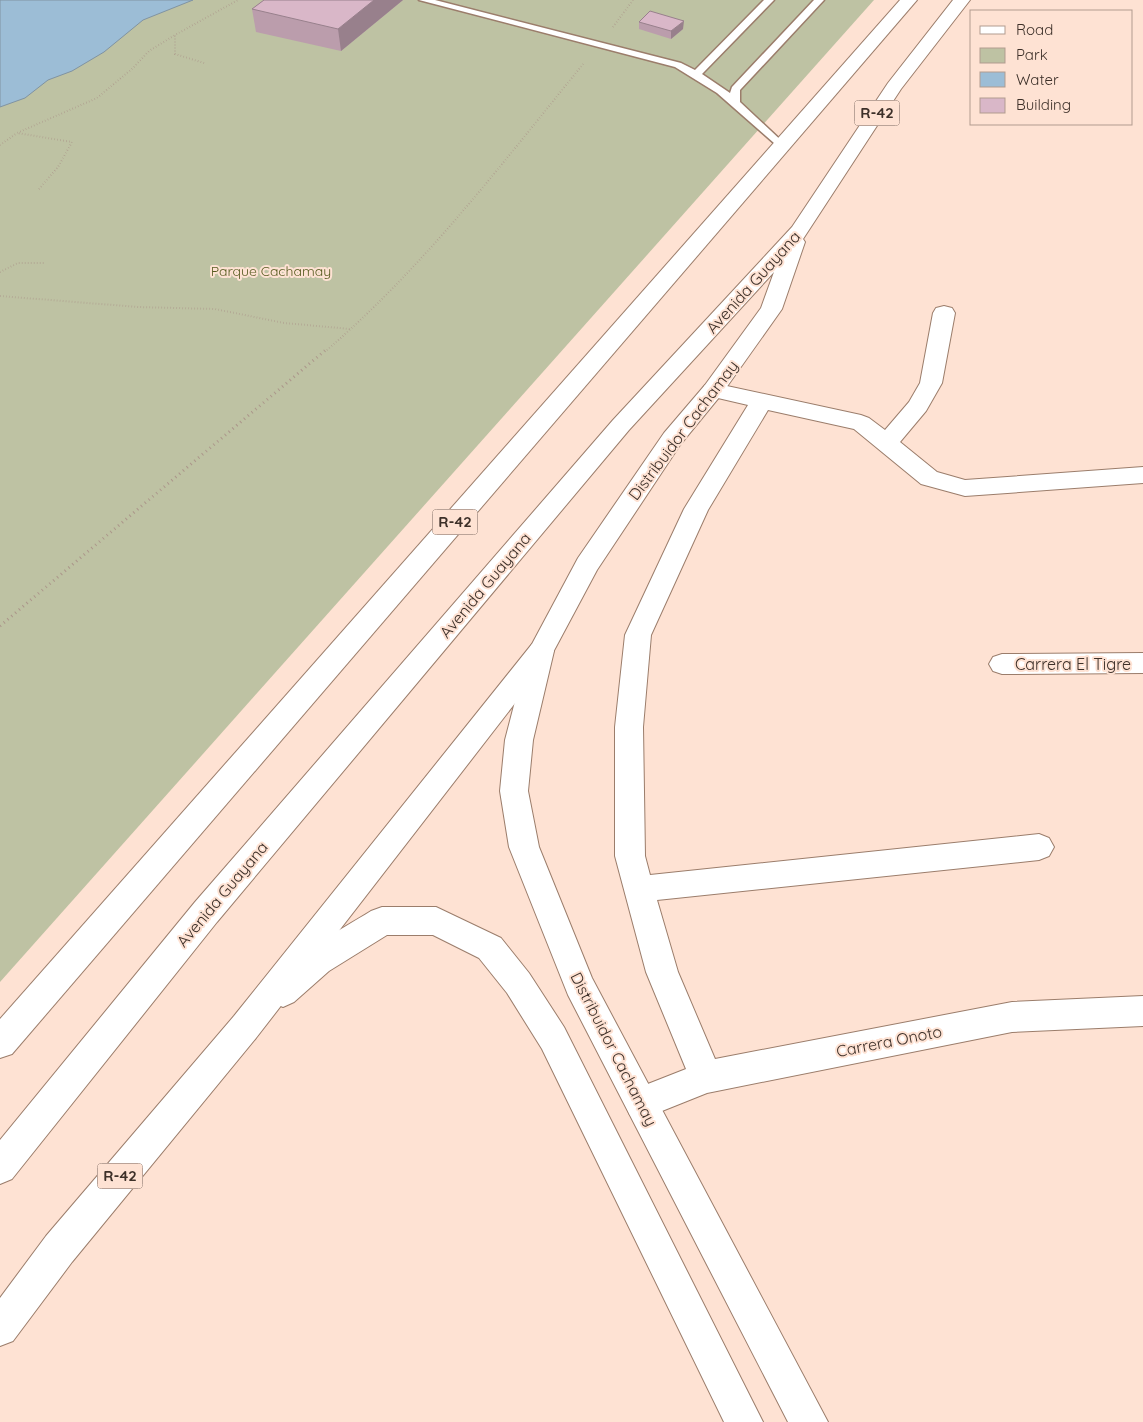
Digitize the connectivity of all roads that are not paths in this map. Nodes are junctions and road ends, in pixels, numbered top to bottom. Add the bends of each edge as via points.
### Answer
1 (424, 0) edge
2 (769, 0) edge
3 (819, 0) edge
4 (909, 0) edge
5 (962, 0) edge
6 (697, 73) junction
7 (735, 102) junction
8 (782, 147) junction
9 (800, 231) junction
10 (944, 313) dead end
11 (713, 390) junction
12 (761, 402) junction
13 (886, 444) junction
14 (1143, 475) edge
15 (541, 651) junction
16 (1143, 663) edge
17 (1002, 664) dead end
18 (1039, 847) dead end
19 (639, 889) junction
20 (1143, 1011) edge
21 (245, 1027) junction
22 (0, 1043) edge
23 (706, 1077) junction
24 (642, 1103) junction
25 (0, 1167) edge
26 (0, 1328) edge
27 (744, 1422) edge
28 (808, 1422) edge

1 - 6 lane via 678,65
2 - 6 lane
3 - 7 lane via 735,89
4 - 8 main road, R-42
5 - 9 main road, Avenida Guayana / R-42 via 894,87
6 - 7 lane
7 - 8 lane
8 - 22 main road, R-42
9 - 11 main road, Distribuidor Cachamay / R-42 via 771,309
9 - 25 main road, Avenida Guayana / R-42 via 621,425 206,912
10 - 13 main road via 931,383 918,406
11 - 12 main road
11 - 15 main road, Distribuidor Cachamay / R-42 via 672,439 587,565
12 - 13 main road via 861,423
12 - 19 main road via 696,508 638,635 629,727 630,856
13 - 14 main road via 929,478 965,488
15 - 21 main road, Distribuidor Cachamay / R-42
15 - 24 main road, Distribuidor Cachamay via 519,740 514,791 524,848 579,985
16 - 17 main road, Carrera El Tigre
18 - 19 main road
19 - 23 main road via 662,972
20 - 23 main road, Carrera Onoto via 1012,1017
21 - 26 main road, Distribuidor Cachamay / R-42 via 59,1249
21 - 27 main road, Distribuidor Cachamay via 318,961 382,921 436,921 490,948 518,983 554,1038
23 - 24 main road, Carrera Onoto
24 - 28 main road, Distribuidor Cachamay

